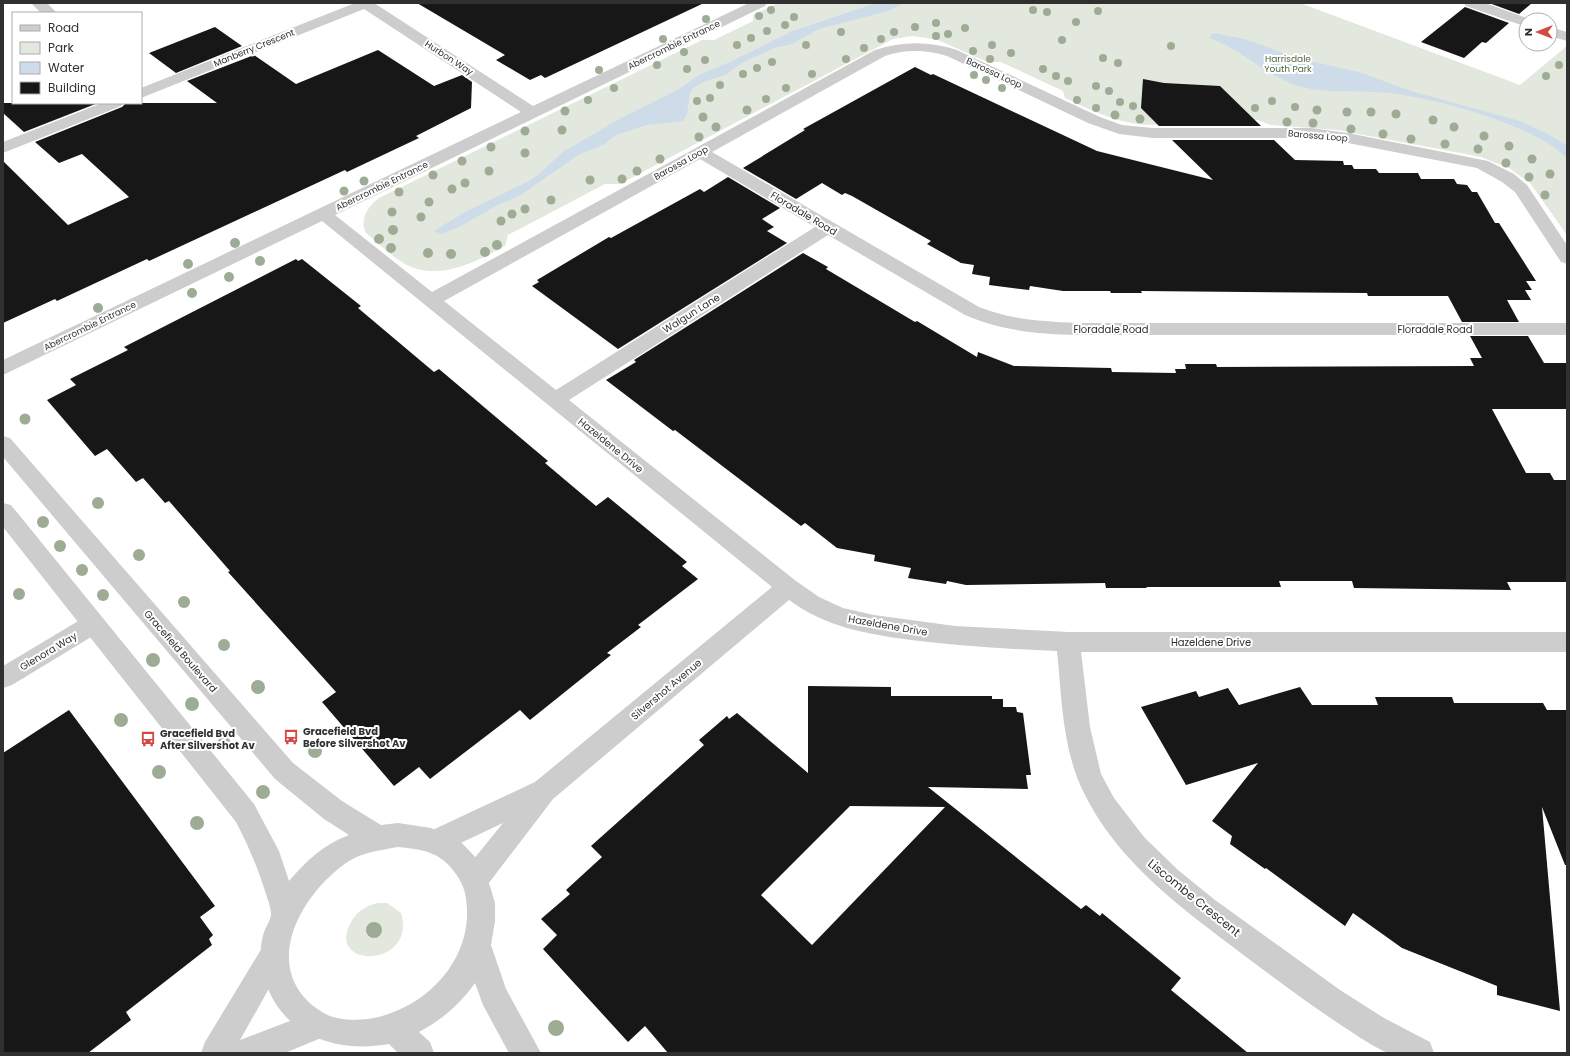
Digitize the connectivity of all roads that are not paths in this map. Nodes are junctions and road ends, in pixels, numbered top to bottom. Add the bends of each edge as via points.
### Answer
1 (38, 3) edge
2 (366, 3) edge
3 (760, 3) edge
4 (1472, 3) edge
5 (49, 12) edge
6 (1518, 19) edge
7 (142, 92) edge
8 (113, 104) edge
9 (533, 113) junction
10 (3, 148) edge
11 (701, 152) junction
12 (324, 214) junction
13 (828, 227) junction
14 (1567, 258) edge
15 (431, 300) junction
16 (1567, 329) edge
17 (3, 368) edge
18 (554, 400) junction
19 (3, 443) edge
20 (3, 511) edge
21 (788, 587) junction
22 (93, 624) junction
23 (1068, 642) junction
24 (1567, 642) edge
25 (3, 678) edge
26 (544, 791) junction
27 (378, 838) junction
28 (435, 842) junction
29 (475, 879) junction
30 (285, 912) junction
31 (477, 946) junction
32 (275, 953) junction
33 (316, 1026) junction
34 (394, 1028) junction
35 (216, 1053) edge
36 (246, 1053) edge
37 (419, 1053) edge
38 (526, 1053) edge
39 (1419, 1053) edge

1 - 5 street
2 - 7 street, Manberry Crescent
2 - 9 street, Hurbon Way
3 - 9 street, Abercrombie Entrance
4 - 6 street
8 - 10 street
9 - 12 street, Abercrombie Entrance
11 - 13 street, Floradale Road
11 - 14 street, Barossa Loop via 880,53 908,46 930,47 952,53 1094,120 1119,129 1153,133 1317,134 1482,164 1508,178 1521,189
11 - 15 street, Barossa Loop
12 - 15 street, Hazeldene Drive
12 - 17 street, Abercrombie Entrance
13 - 16 street, Floradale Road via 972,311 989,318 1030,327
13 - 18 street, Walgun Lane
15 - 18 street, Hazeldene Drive
18 - 21 street, Hazeldene Drive
19 - 27 street, Gracefield Boulevard via 284,771 333,810
20 - 22 street
21 - 23 street, Hazeldene Drive via 811,604 838,617 874,625 955,636
21 - 26 street, Silvershot Avenue
22 - 25 street, Glenora Way
22 - 30 street via 245,814 269,860
23 - 24 street, Hazeldene Drive
23 - 39 street, Liscombe Crescent via 1077,717 1088,774 1127,840 1181,890 1285,970 1365,1024
26 - 28 street, Silvershot Avenue
26 - 29 street, Silvershot Avenue
27 - 28 street via 398,835
27 - 30 street via 359,843 324,864 295,894
28 - 29 street via 452,851
29 - 31 street via 482,901 482,926
30 - 32 street
31 - 34 street via 461,977 443,999 420,1016
31 - 38 street via 493,995
32 - 33 street via 279,983 293,1008
32 - 35 street
33 - 34 street via 340,1034 366,1035
33 - 36 street
34 - 37 street

